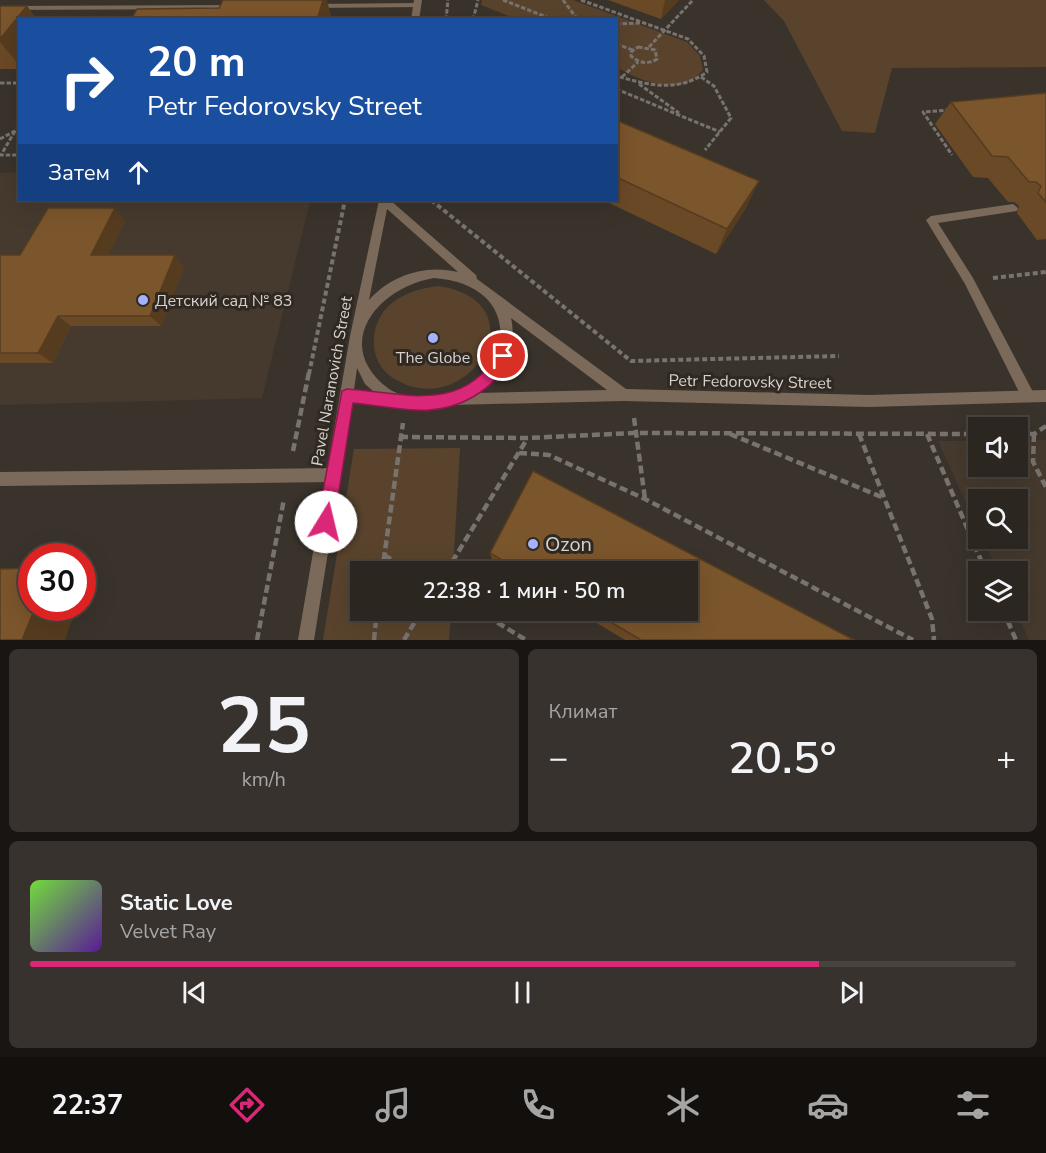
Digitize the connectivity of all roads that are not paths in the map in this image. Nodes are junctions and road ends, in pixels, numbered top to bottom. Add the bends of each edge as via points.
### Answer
1 (417, 3) edge
2 (166, 4) edge
3 (299, 6) edge
4 (243, 7) edge
5 (0, 8) edge
6 (415, 18) edge
7 (384, 201) edge
8 (385, 201) edge
9 (1013, 208) dead end
10 (480, 285) junction
11 (497, 301) junction
12 (356, 336) junction
13 (628, 395) junction
14 (347, 396) junction
15 (1028, 396) junction
16 (1046, 396) edge
17 (453, 400) junction
18 (402, 401) junction
19 (333, 475) junction
20 (0, 480) edge
21 (306, 640) edge

1 - 3 street
1 - 6 street
2 - 4 street
2 - 5 street
7 - 12 street, Pavel Naranovich Street
8 - 10 street
9 - 15 street via 931,220 969,281
10 - 11 street
10 - 12 street via 446,274 404,280 373,302 359,323
11 - 13 street
11 - 17 street via 507,327 503,356 484,383
12 - 14 street, Pavel Naranovich Street
12 - 18 street via 358,359 369,380 381,392
13 - 15 street, Petr Fedorovsky Street via 870,401
13 - 17 street, Petr Fedorovsky Street
14 - 18 street
14 - 19 street, Pavel Naranovich Street
15 - 16 street, Petr Fedorovsky Street
17 - 18 street via 434,404
19 - 20 street
19 - 21 street, Pavel Naranovich Street

